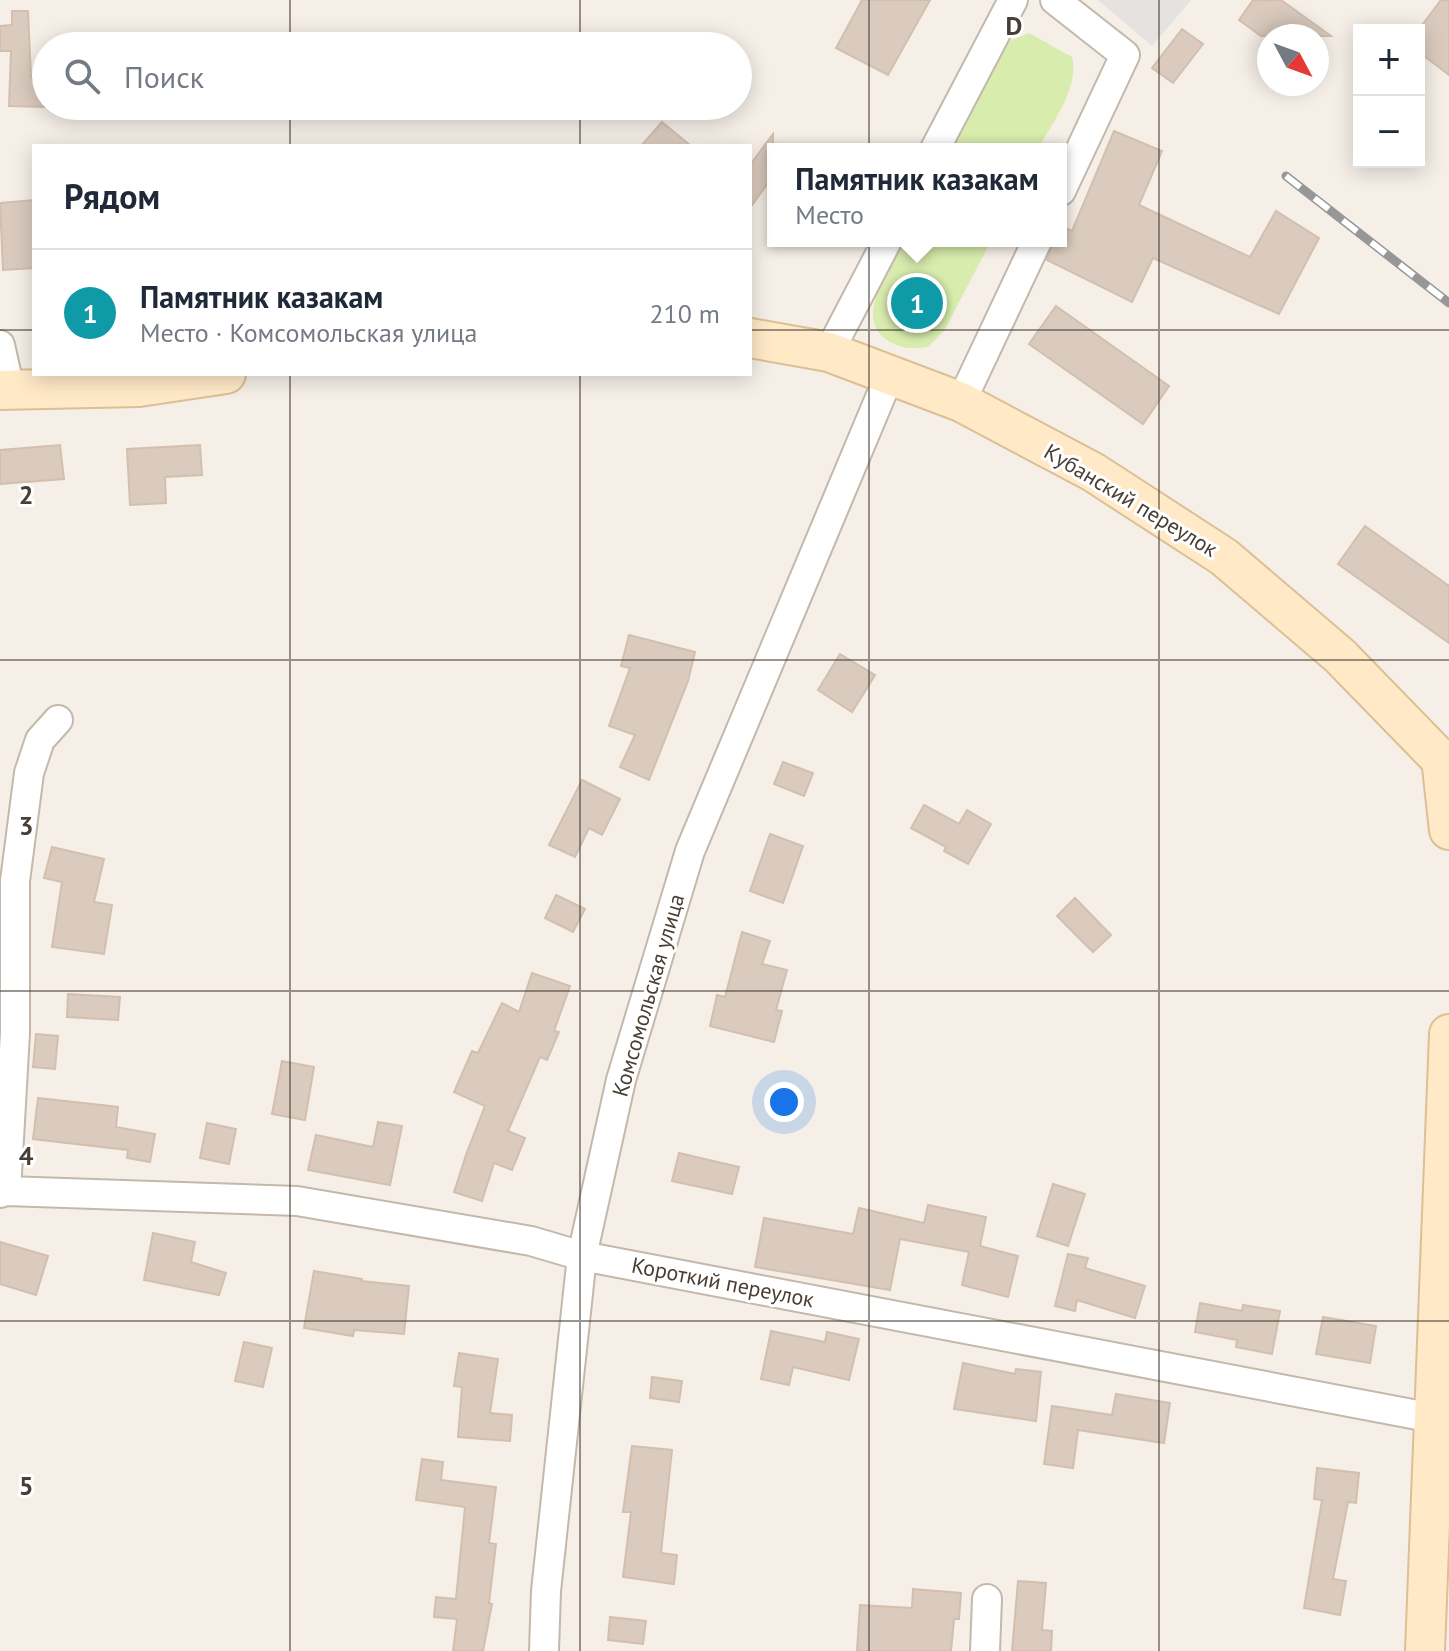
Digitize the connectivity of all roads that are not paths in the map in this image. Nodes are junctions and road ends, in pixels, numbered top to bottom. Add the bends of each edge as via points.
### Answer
1 (1013, 0) edge
2 (1055, 0) edge
3 (938, 143) edge
4 (1067, 178) edge
5 (884, 247) edge
6 (1034, 247) edge
7 (752, 338) edge
8 (0, 345) edge
9 (829, 352) junction
10 (890, 374) junction
11 (213, 376) edge
12 (5, 390) edge
13 (961, 402) junction
14 (58, 720) dead end
15 (1445, 763) edge
16 (1449, 830) edge
17 (1449, 1034) edge
18 (3, 1192) edge
19 (582, 1256) junction
20 (1442, 1419) edge
21 (987, 1599) dead end
22 (544, 1651) edge
23 (985, 1651) edge
24 (1425, 1651) edge

1 - 3 street
2 - 4 street via 1125,55
5 - 9 street
6 - 13 street
7 - 9 street, Кубанский переулок
8 - 12 street
9 - 10 street, Кубанский переулок
10 - 13 street, Кубанский переулок
10 - 19 street, Комсомольская улица via 690,851 621,1080
11 - 12 street via 139,387
13 - 15 street, Кубанский переулок via 1093,472 1224,557 1340,656
14 - 18 street, Короткий переулок via 40,740 29,773 15,881 15,1033
15 - 16 street
17 - 20 street
18 - 19 street, Короткий переулок via 297,1201 531,1241
19 - 20 street, Короткий переулок
19 - 22 street, Комсомольская улица
20 - 24 street
21 - 23 street

